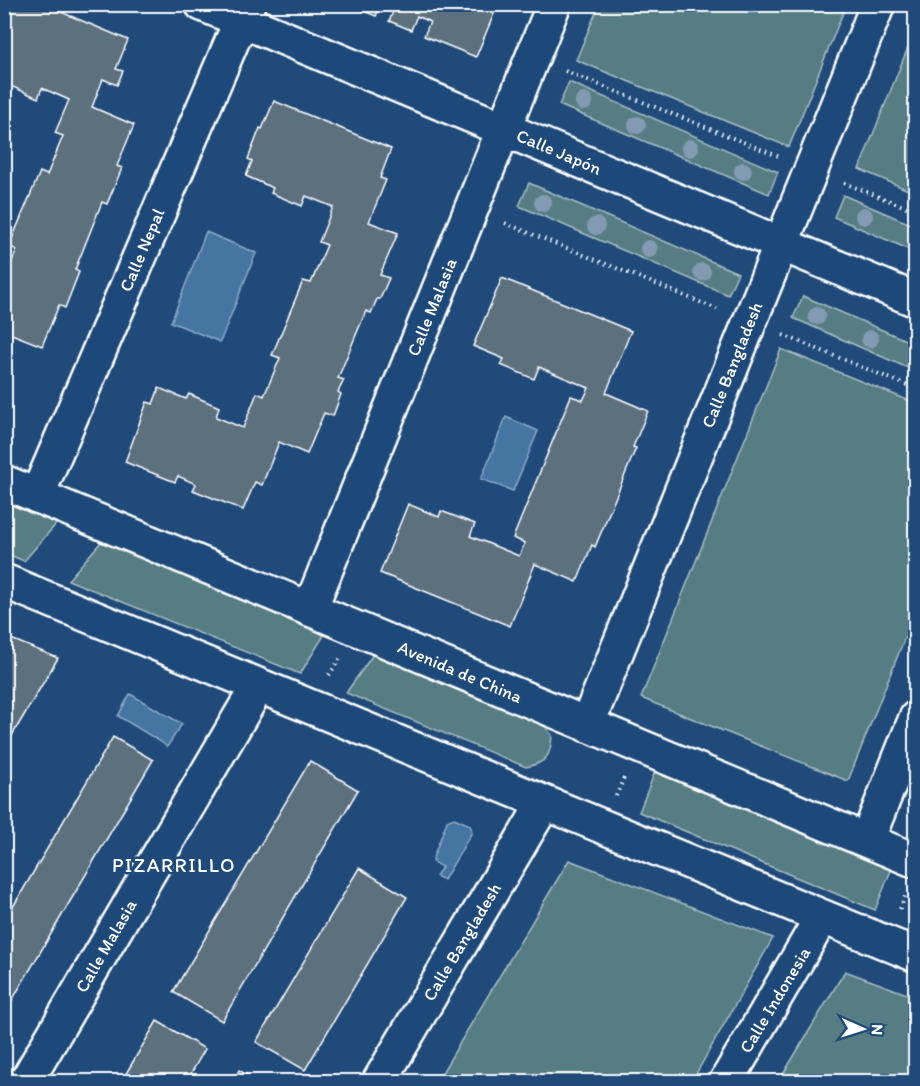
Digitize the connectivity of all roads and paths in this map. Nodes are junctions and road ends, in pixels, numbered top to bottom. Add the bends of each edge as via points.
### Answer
1 (202, 4) edge
2 (555, 4) edge
3 (878, 4) edge
4 (244, 13) edge
5 (533, 58) junction
6 (504, 130) junction
7 (811, 170) junction
8 (471, 209) junction
9 (915, 211) edge
10 (781, 244) junction
11 (915, 300) edge
12 (750, 322) junction
13 (915, 388) edge
14 (4, 482) edge
15 (38, 496) junction
16 (4, 581) edge
17 (310, 609) junction
18 (359, 629) junction
19 (258, 686) junction
20 (309, 706) junction
21 (915, 718) edge
22 (587, 725) junction
23 (638, 746) junction
24 (544, 803) junction
25 (602, 826) junction
26 (867, 840) junction
27 (915, 861) edge
28 (822, 917) junction
29 (915, 955) edge
30 (26, 1082) edge
31 (380, 1082) edge
32 (726, 1082) edge

1 - 4 street, Calle Japón
2 - 5 street, Calle Malasia
3 - 7 street, Calle Bangladesh
4 - 6 street, Calle Japón
4 - 15 street, Calle Nepal
5 - 6 street, Calle Malasia
5 - 7 path
6 - 8 street, Calle Malasia
6 - 10 street, Calle Japón
7 - 9 path
7 - 10 street, Calle Bangladesh
8 - 12 path
8 - 17 street, Calle Malasia
10 - 11 street, Calle Japón
10 - 12 street, Calle Bangladesh
12 - 13 path
12 - 22 street, Calle Bangladesh
14 - 15 street, Avenida de China
15 - 17 street, Avenida de China
16 - 19 street
17 - 18 street, Avenida de China
18 - 20 path
18 - 22 street, Avenida de China
19 - 20 street
19 - 30 street, Calle Malasia
20 - 24 street
21 - 26 street
22 - 23 street, Avenida de China
23 - 25 path
23 - 26 street, Avenida de China
24 - 25 street
24 - 31 street, Calle Bangladesh
25 - 28 street
26 - 27 street, Avenida de China
28 - 29 street
28 - 32 street, Calle Indonesia

